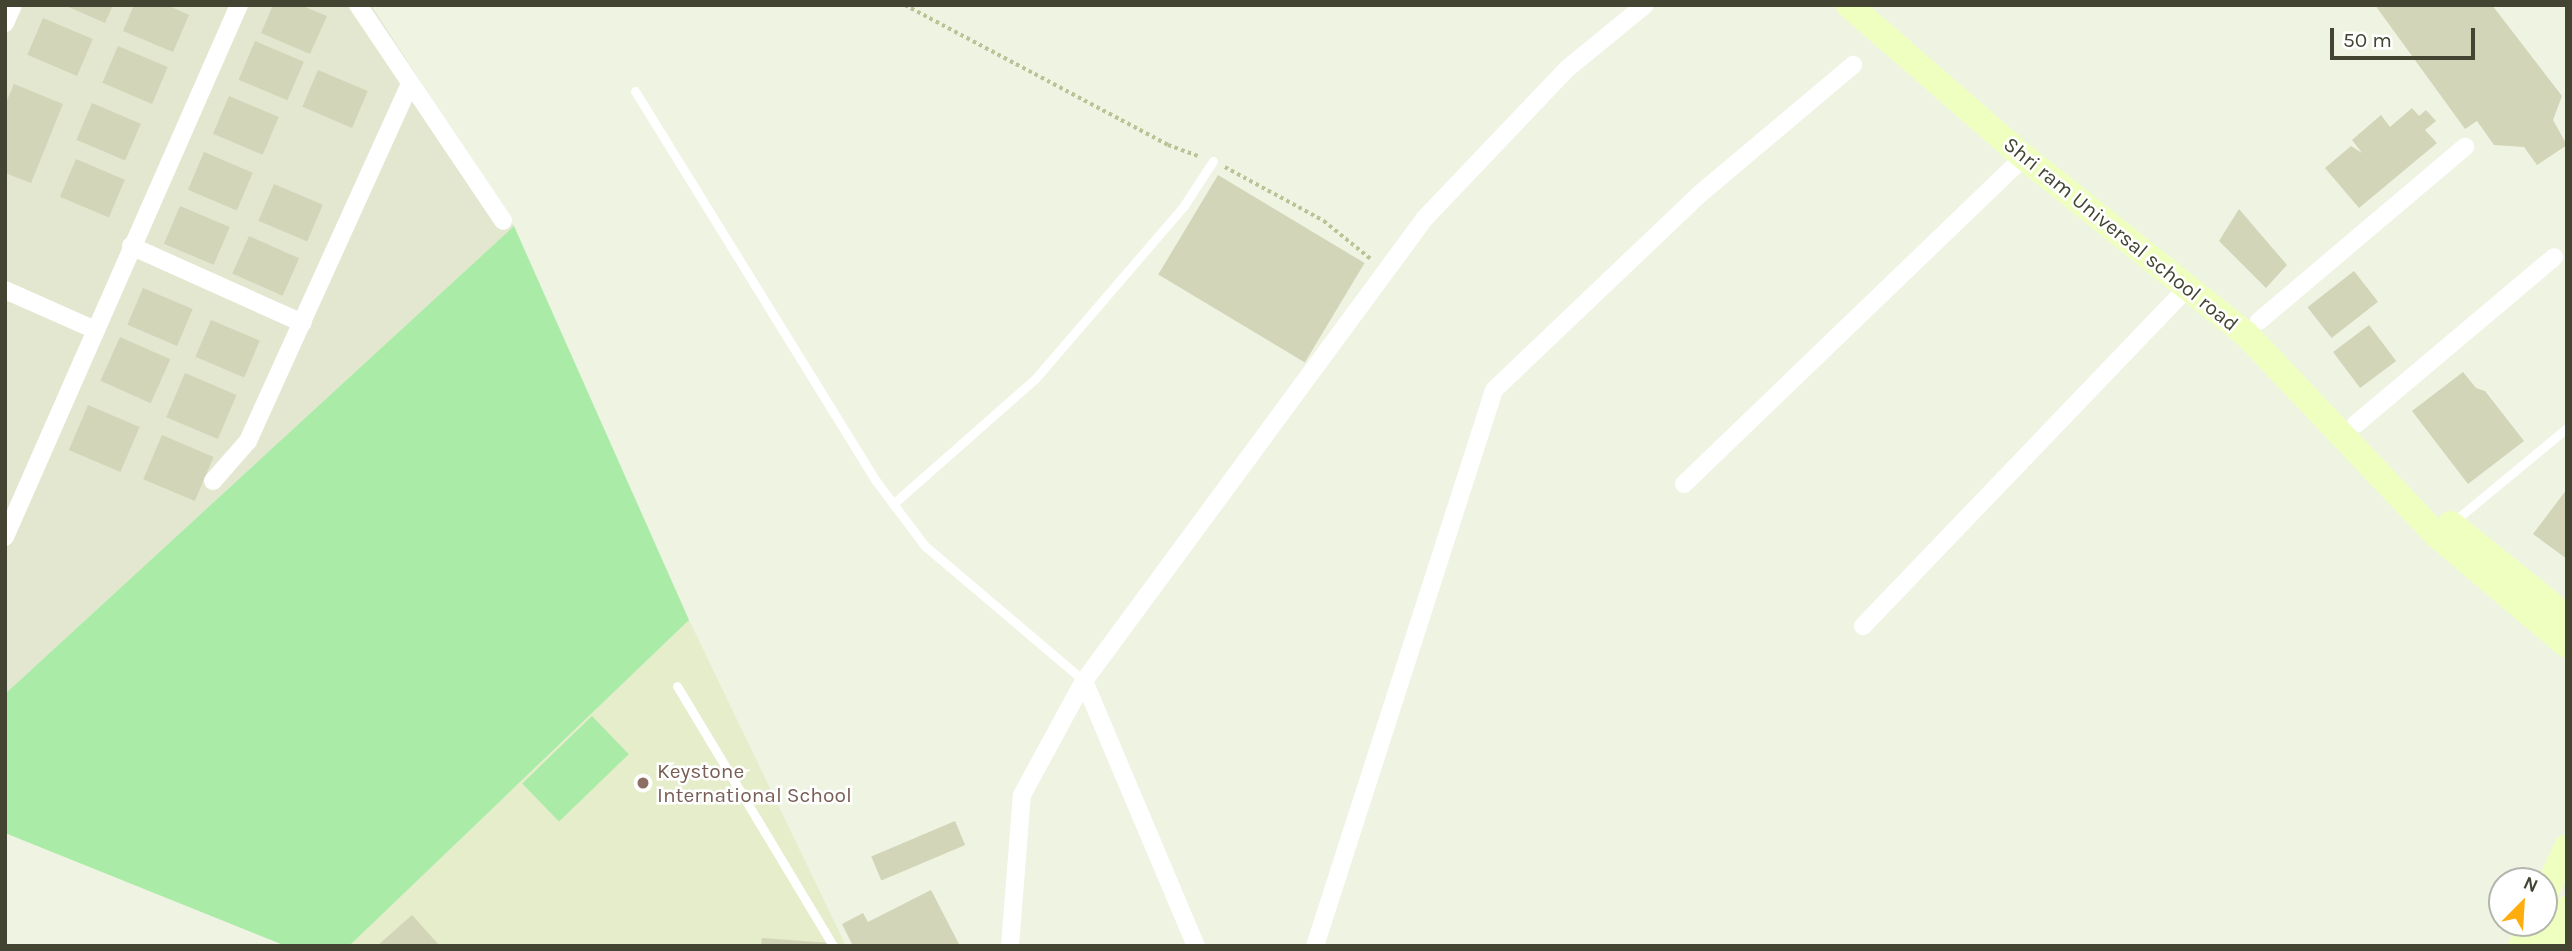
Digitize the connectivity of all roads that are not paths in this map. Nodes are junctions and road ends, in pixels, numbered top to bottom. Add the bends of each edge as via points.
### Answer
1 (13, 5) edge
2 (239, 5) edge
3 (358, 5) edge
4 (1645, 5) edge
5 (1849, 5) edge
6 (1876, 5) edge
7 (5, 23) edge
8 (1853, 65) dead end
9 (410, 84) junction
10 (635, 91) dead end
11 (2465, 147) dead end
12 (2024, 157) junction
13 (1213, 161) road end
14 (503, 221) dead end
15 (131, 246) junction
16 (2554, 257) dead end
17 (2190, 285) junction
18 (5, 290) edge
19 (2259, 321) junction
20 (302, 323) junction
21 (93, 329) junction
22 (2356, 424) junction
23 (2567, 428) edge
24 (214, 481) dead end
25 (1684, 484) dead end
26 (892, 504) junction
27 (2444, 530) junction
28 (5, 537) edge
29 (2567, 617) edge
30 (1863, 626) dead end
31 (2567, 645) edge
32 (1084, 681) junction
33 (677, 686) dead end
34 (2567, 847) edge
35 (2558, 867) edge
36 (2567, 909) edge
37 (834, 946) edge
38 (1010, 946) edge
39 (1196, 946) edge
40 (1315, 946) edge
41 (2550, 946) edge

1 - 7 street
2 - 15 street
3 - 9 street
4 - 32 street via 1568,68 1425,218
5 - 12 street, Shri ram Universal school road
6 - 19 street, Shri ram Universal school road via 2043,150
8 - 40 street via 1701,193 1494,390
9 - 14 street
9 - 20 street
10 - 26 lane
11 - 19 street
12 - 17 street, Shri ram Universal school road
12 - 25 street
13 - 26 lane via 1183,207 1035,379
15 - 20 street
15 - 21 street
16 - 22 street
17 - 27 street, Shri ram Universal school road via 2246,334
17 - 30 street
18 - 21 street
19 - 22 street, Shri ram Universal school road
20 - 24 street via 248,441
21 - 28 street
22 - 27 street, Shri ram Universal school road
23 - 27 lane
26 - 32 lane via 925,546
27 - 29 street, Shri ram Universal school road
27 - 31 street, Shri ram Universal school road
32 - 38 street via 1022,795
32 - 39 street
33 - 37 lane
34 - 35 street
36 - 41 street

